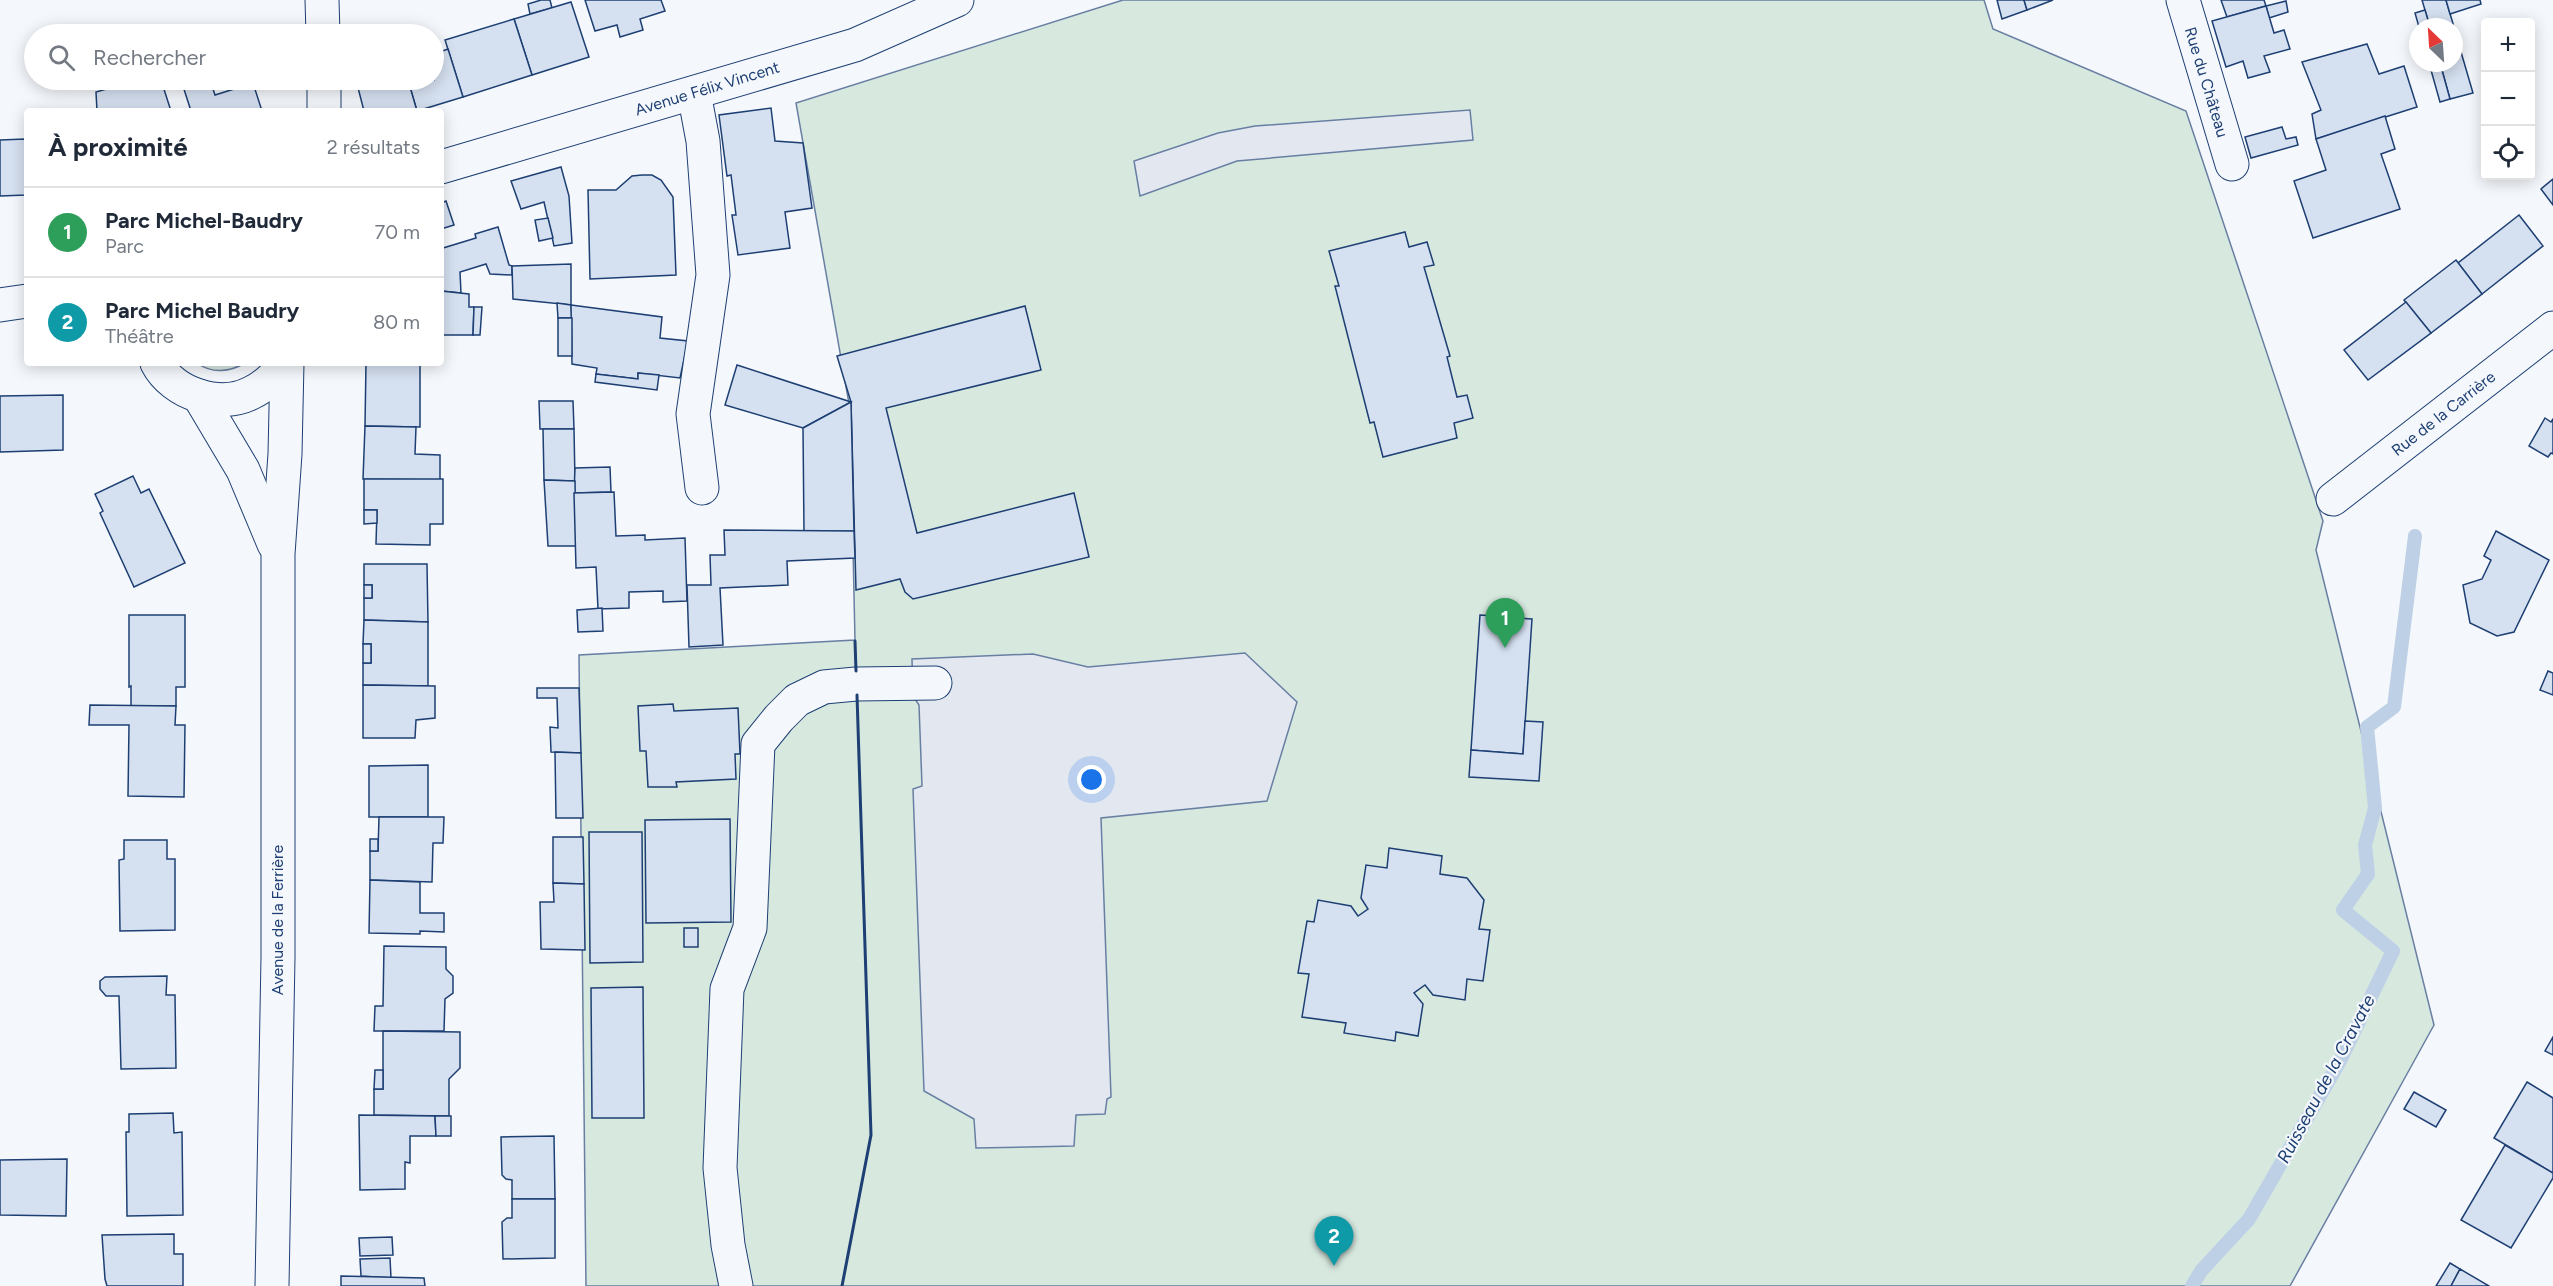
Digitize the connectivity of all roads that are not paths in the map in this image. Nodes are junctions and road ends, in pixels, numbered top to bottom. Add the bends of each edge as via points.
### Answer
1 (322, 0) edge
2 (957, 0) edge
3 (2183, 0) edge
4 (322, 24) edge
5 (324, 90) edge
6 (694, 93) junction
7 (324, 108) edge
8 (445, 164) edge
9 (2232, 164) dead end
10 (2553, 328) edge
11 (160, 366) edge
12 (284, 366) edge
13 (287, 366) edge
14 (199, 396) junction
15 (702, 488) dead end
16 (2333, 499) dead end
17 (278, 554) junction
18 (935, 683) dead end
19 (272, 1286) edge
20 (736, 1286) edge

1 - 4 street
2 - 6 street, Avenue Félix Vincent via 855,45
3 - 9 street, Rue du Château
5 - 7 street
6 - 8 street, Avenue Félix Vincent
6 - 15 street via 703,141 713,275 693,414
10 - 16 street, Rue de la Carrière
11 - 14 street via 176,385
12 - 14 street via 249,394 224,400
13 - 17 street, Avenue de la Ferrière
14 - 17 street, Avenue de la Ferrière via 243,470
17 - 19 street, Avenue de la Ferrière via 278,957
18 - 20 street via 824,687 797,700 758,744 750,928 727,989 720,1168

